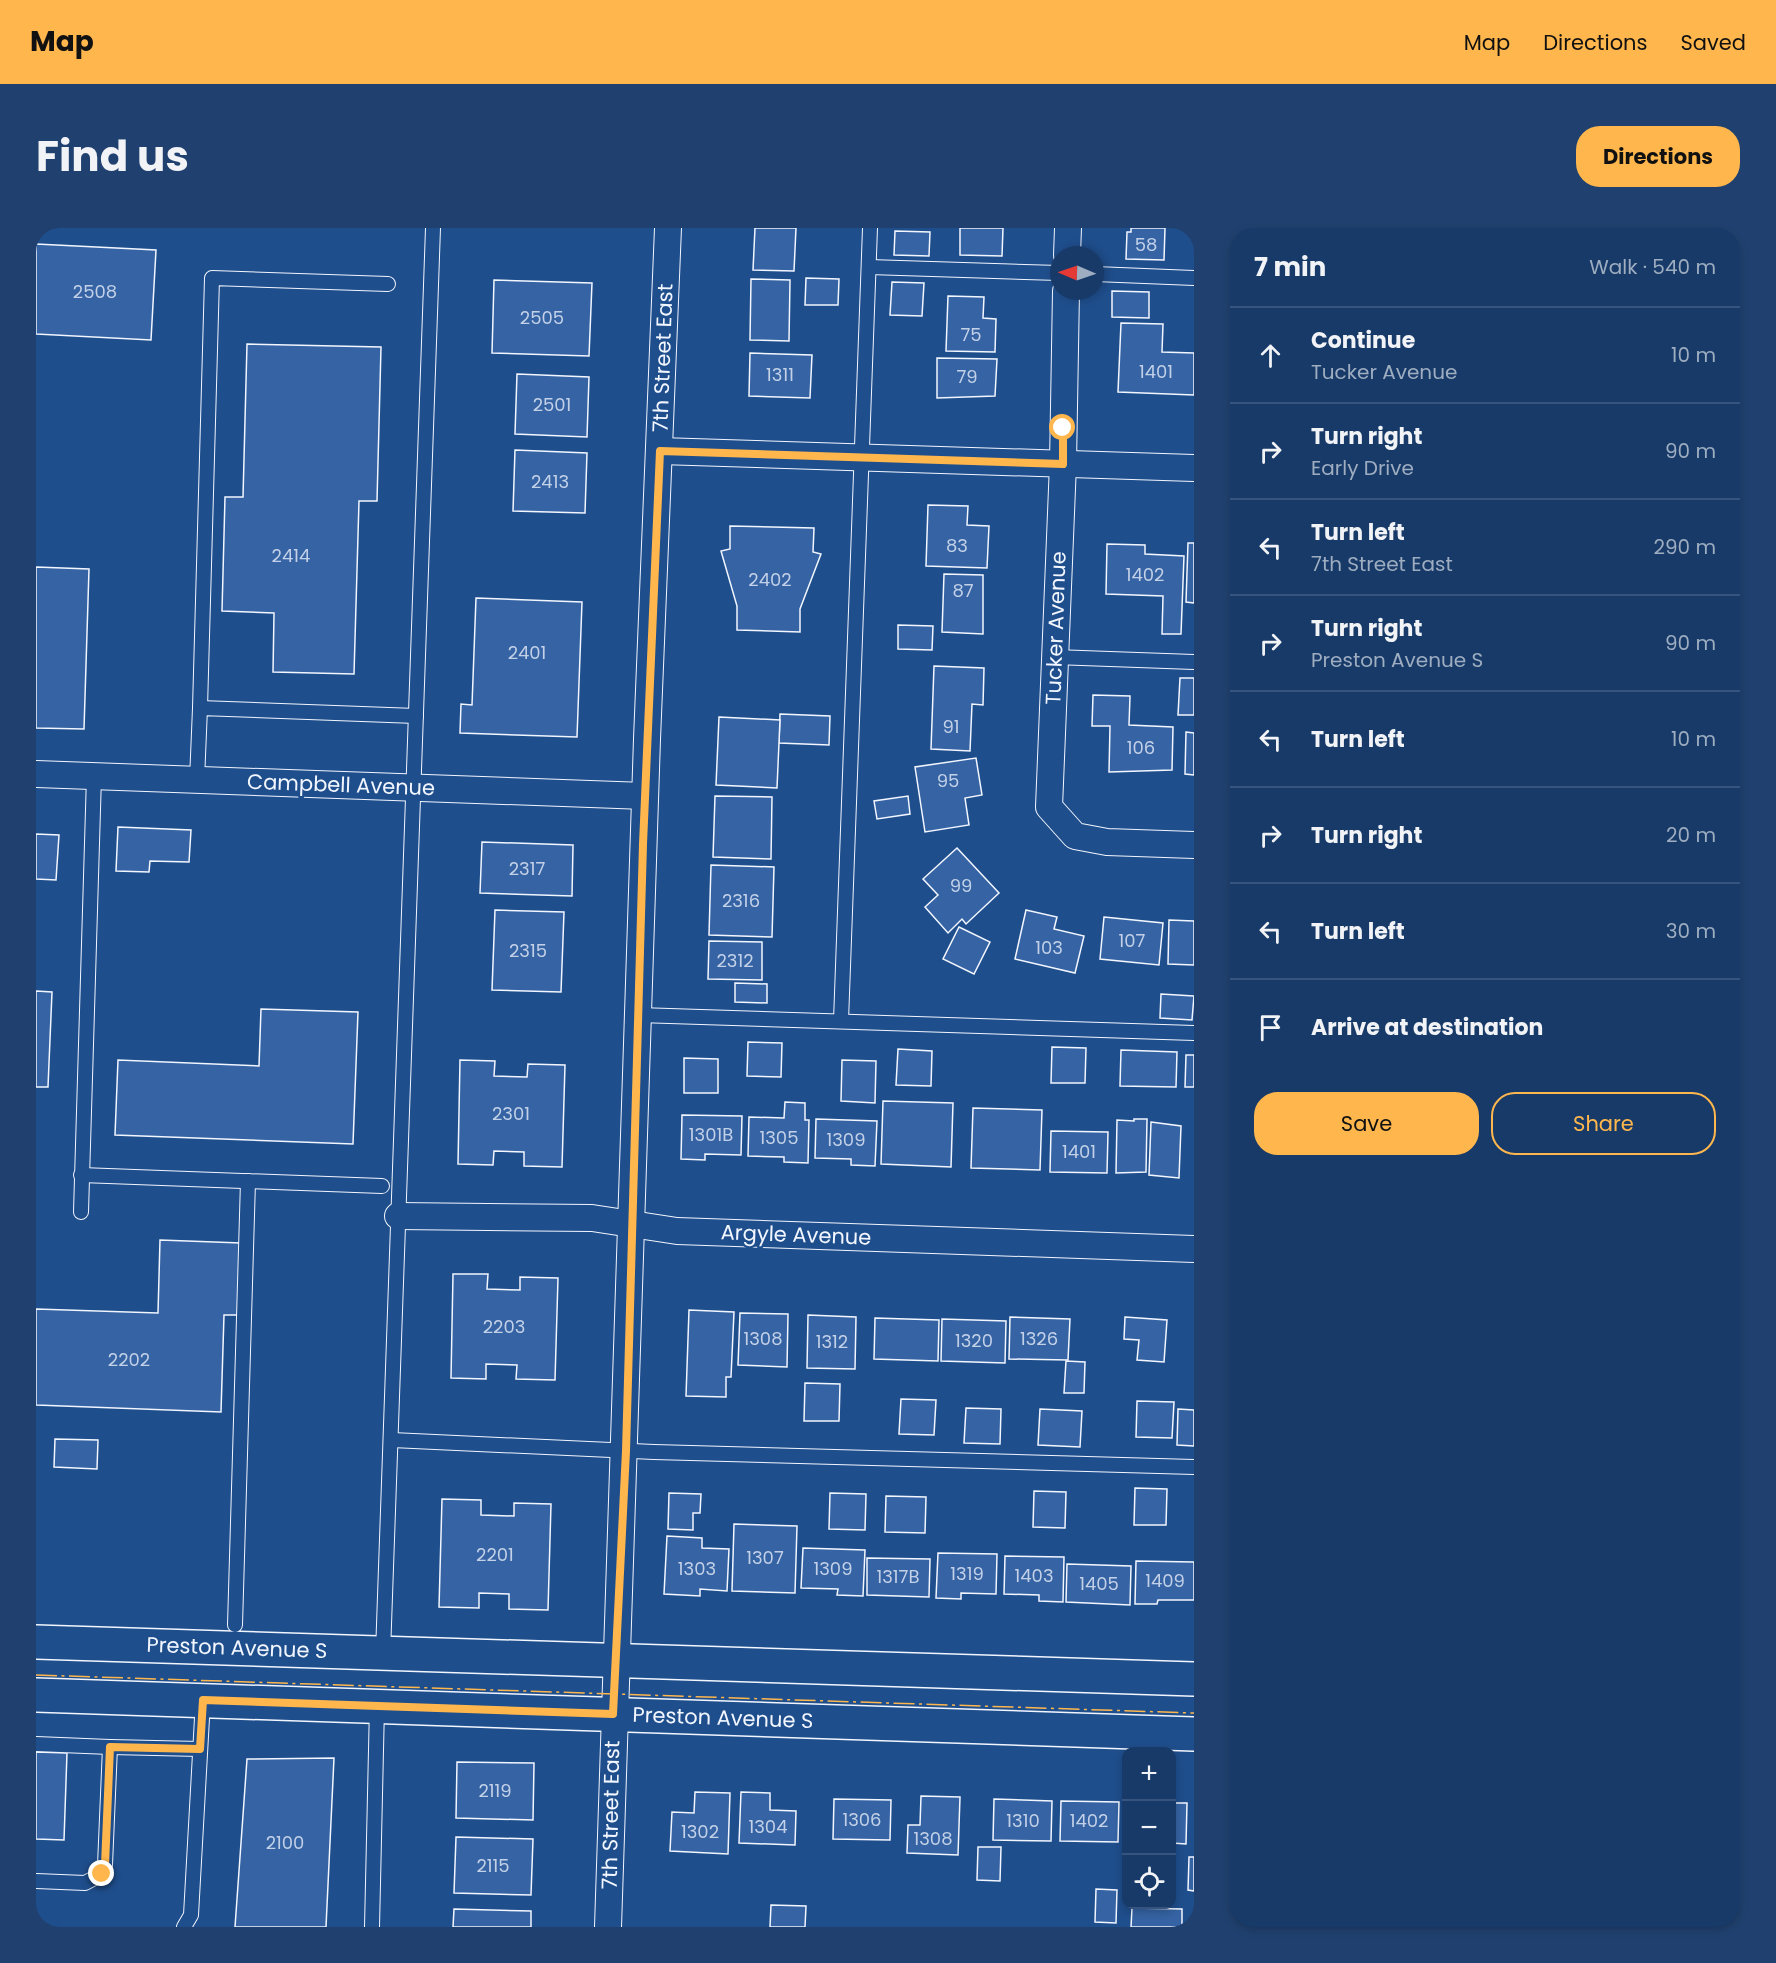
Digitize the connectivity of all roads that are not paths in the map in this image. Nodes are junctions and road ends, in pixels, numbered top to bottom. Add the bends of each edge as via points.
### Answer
1 (433, 228) edge
2 (668, 228) edge
3 (870, 228) edge
4 (1068, 228) edge
5 (1067, 246) edge
6 (869, 267) junction
7 (1050, 273) edge
8 (1104, 274) edge
9 (1194, 278) edge
10 (388, 284) dead end
11 (1066, 300) edge
12 (660, 451) junction
13 (862, 458) junction
14 (1063, 464) junction
15 (1194, 468) edge
16 (1054, 657) junction
17 (1194, 662) edge
18 (200, 708) junction
19 (416, 716) junction
20 (36, 774) edge
21 (94, 776) junction
22 (197, 780) junction
23 (414, 788) junction
24 (645, 796) junction
25 (1194, 845) edge
26 (638, 1015) junction
27 (841, 1021) junction
28 (1194, 1033) edge
29 (81, 1175) junction
30 (248, 1181) junction
31 (382, 1186) dead end
32 (81, 1212) dead end
33 (398, 1216) junction
34 (633, 1225) junction
35 (1194, 1249) edge
36 (392, 1440) junction
37 (626, 1451) junction
38 (1194, 1467) edge
39 (236, 1625) dead end
40 (36, 1641) edge
41 (383, 1653) junction
42 (617, 1659) junction
43 (1194, 1678) edge
44 (36, 1695) edge
45 (203, 1700) junction
46 (377, 1706) junction
47 (613, 1714) junction
48 (1194, 1734) edge
49 (36, 1744) edge
50 (110, 1747) junction
51 (200, 1749) junction
52 (36, 1881) edge
53 (184, 1927) edge
54 (372, 1927) edge
55 (608, 1927) edge

1 - 19 lane
2 - 12 street, 7th Street East
3 - 6 lane
4 - 5 street
6 - 7 lane
6 - 13 lane
8 - 9 lane
10 - 18 lane via 212,278
11 - 14 street, Tucker Avenue
12 - 13 street
12 - 24 street, 7th Street East
13 - 14 street
13 - 27 lane
14 - 15 street
14 - 16 street, Tucker Avenue
16 - 17 lane
16 - 25 street, Tucker Avenue via 1049,807 1075,836 1107,842
18 - 19 lane
18 - 22 lane
19 - 23 lane
20 - 21 street, Campbell Avenue
21 - 22 street, Campbell Avenue
21 - 29 lane
22 - 23 street, Campbell Avenue
23 - 24 street, Campbell Avenue
23 - 33 lane
24 - 26 street, 7th Street East
26 - 27 lane
26 - 34 street, 7th Street East
27 - 28 lane
29 - 30 lane
29 - 32 lane
30 - 31 lane
30 - 39 lane
33 - 34 street, Argyle Avenue via 592,1218
33 - 36 lane
34 - 35 street, Argyle Avenue via 677,1230
34 - 37 street, 7th Street East
36 - 37 lane
36 - 41 lane
37 - 38 lane
37 - 42 street, 7th Street East
40 - 41 main road, Preston Avenue S
41 - 42 main road, Preston Avenue S
42 - 43 main road, Preston Avenue S
42 - 47 street, 7th Street East
44 - 45 main road, Preston Avenue S
45 - 46 main road, Preston Avenue S
45 - 51 lane
46 - 47 main road, Preston Avenue S
46 - 54 lane
47 - 48 main road, Preston Avenue S
47 - 55 street, 7th Street East
49 - 50 lane
50 - 51 lane
50 - 52 lane via 102,1874 85,1883
51 - 53 lane via 191,1915

